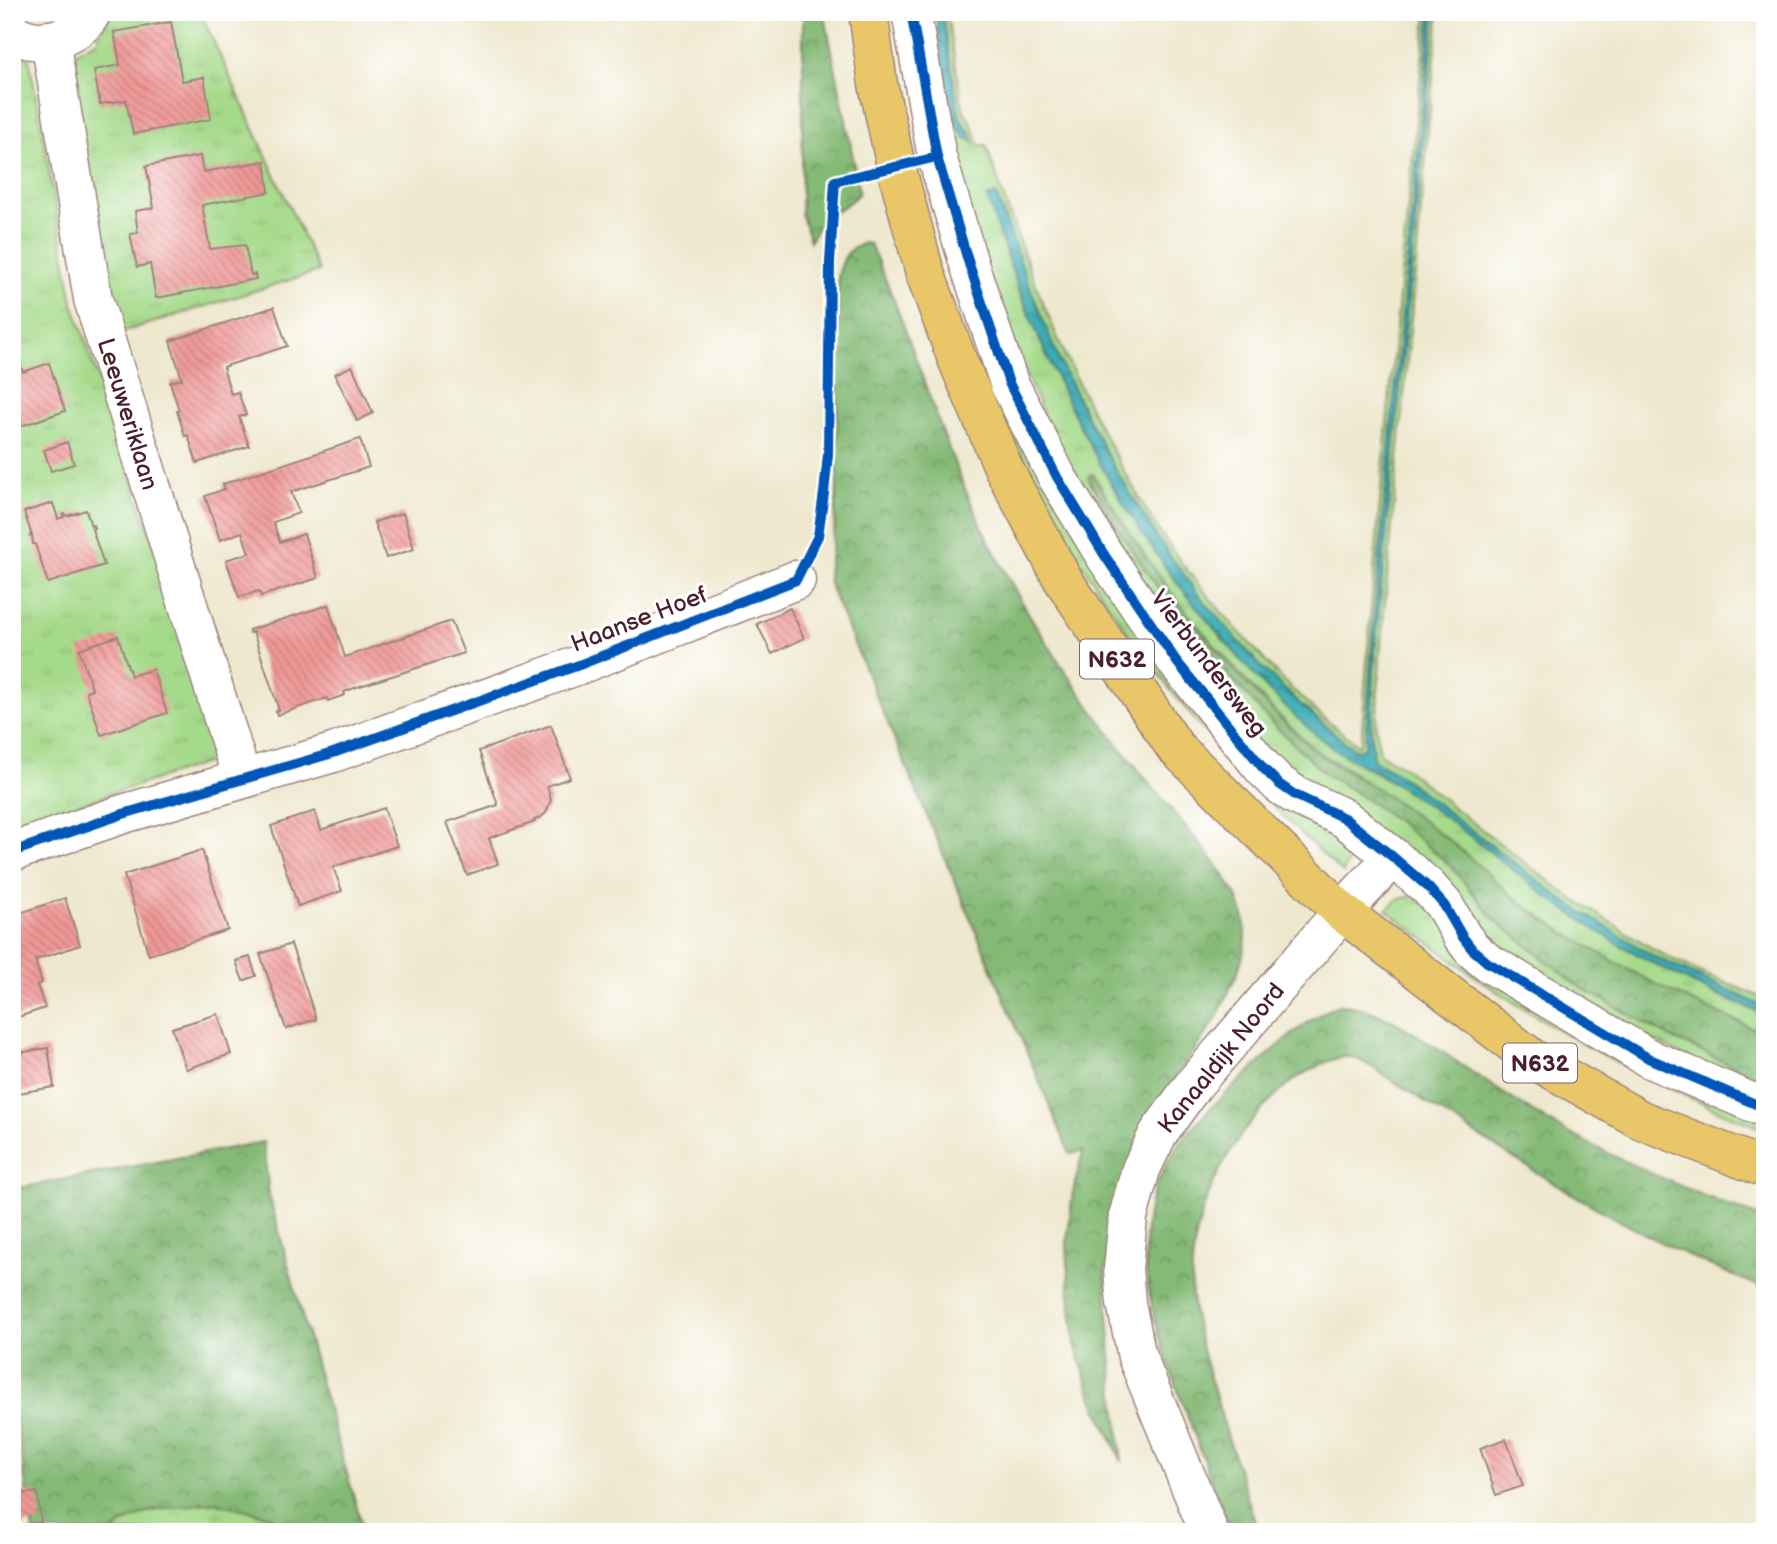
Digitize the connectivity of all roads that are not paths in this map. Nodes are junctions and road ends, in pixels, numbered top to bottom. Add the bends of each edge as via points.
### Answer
1 (92, 12) edge
2 (868, 12) edge
3 (911, 12) edge
4 (12, 32) edge
5 (51, 40) junction
6 (796, 580) dead end
7 (242, 779) junction
8 (12, 852) edge
9 (1393, 857) junction
10 (1342, 912) junction
11 (1765, 1108) edge
12 (1765, 1168) edge
13 (1209, 1532) edge

1 - 5 street via 75,32
2 - 10 main road, N632 via 895,166 925,273 1004,470 1062,578 1175,747
3 - 9 street, Vierbundersweg via 937,157 969,264 1009,383 1057,477 1177,662 1263,768 1295,795 1343,818
4 - 5 street via 37,41
5 - 7 street, Leeuweriklaan via 93,299
6 - 7 street, Haanse Hoef via 566,669 333,752
7 - 8 street, Haanse Hoef
9 - 10 street, Kanaaldijk Noord
9 - 11 street, Vierbundersweg via 1428,887 1472,949 1488,962 1650,1059
10 - 12 main road, N632 via 1533,1059 1641,1120
10 - 13 street, Kanaaldijk Noord via 1194,1084 1158,1134 1141,1169 1128,1217 1123,1269 1137,1357

